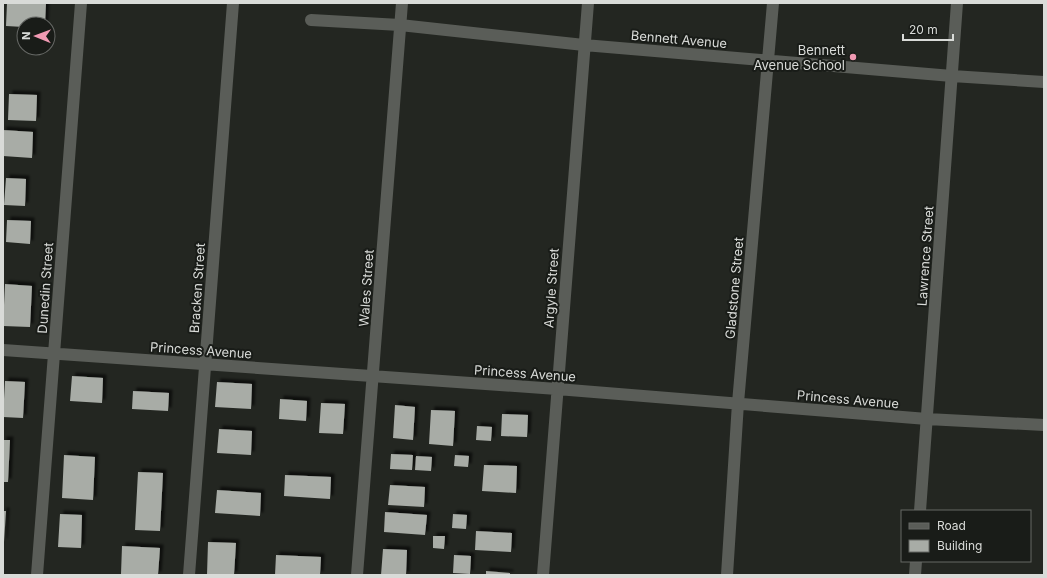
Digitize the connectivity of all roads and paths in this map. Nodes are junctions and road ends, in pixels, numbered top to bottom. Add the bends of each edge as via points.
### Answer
1 (81, 3) edge
2 (234, 3) edge
3 (402, 3) edge
4 (588, 3) edge
5 (773, 3) edge
6 (957, 3) edge
7 (311, 20) dead end
8 (400, 25) junction
9 (584, 46) junction
10 (769, 60) junction
11 (952, 76) junction
12 (1044, 82) edge
13 (3, 350) edge
14 (54, 353) junction
15 (206, 364) junction
16 (373, 376) junction
17 (558, 389) junction
18 (738, 403) junction
19 (927, 420) junction
20 (1044, 425) edge
21 (920, 510) edge
22 (916, 562) edge
23 (37, 575) edge
24 (189, 575) edge
25 (357, 575) edge
26 (543, 575) edge
27 (727, 575) edge
28 (915, 575) edge

1 - 14 street, Dunedin Street
2 - 15 street, Bracken Street
3 - 8 street, Wales Street
4 - 9 street, Argyle Street
5 - 10 street, Gladstone Street
6 - 11 street, Lawrence Street
7 - 8 street, Bennett Avenue
8 - 9 street, Bennett Avenue
8 - 16 street, Wales Street
9 - 10 street, Bennett Avenue
9 - 17 street, Argyle Street
10 - 11 street, Bennett Avenue
10 - 18 street, Gladstone Street
11 - 12 street, Bennett Avenue
11 - 19 street, Lawrence Street
13 - 14 street, Princess Avenue
14 - 15 street, Princess Avenue
14 - 23 street, Dunedin Street
15 - 16 street, Princess Avenue
15 - 24 street, Bracken Street
16 - 17 street, Princess Avenue
16 - 25 street, Wales Street
17 - 18 street, Princess Avenue
17 - 26 street, Argyle Street
18 - 19 street, Princess Avenue
18 - 27 street, Gladstone Street
19 - 20 street, Princess Avenue
19 - 21 street, Lawrence Street
22 - 28 street

